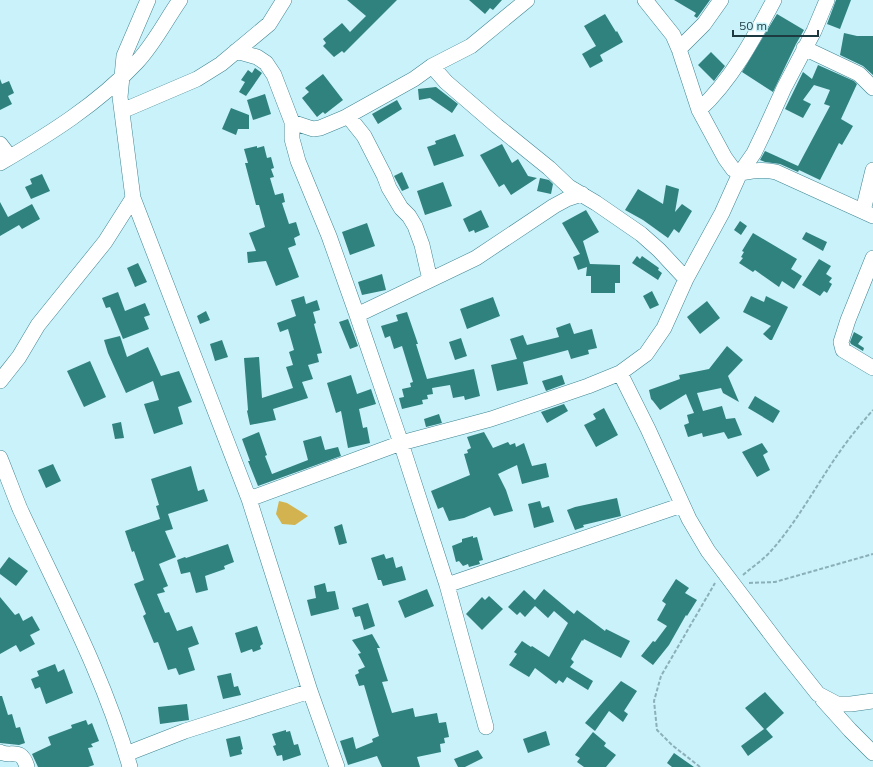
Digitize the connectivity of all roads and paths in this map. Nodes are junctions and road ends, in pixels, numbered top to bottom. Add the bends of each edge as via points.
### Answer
1 (148, 0) edge
2 (180, 0) edge
3 (284, 0) edge
4 (527, 0) edge
5 (645, 0) edge
6 (720, 0) edge
7 (774, 0) edge
8 (827, 0) edge
9 (804, 48) junction
10 (679, 49) junction
11 (236, 51) junction
12 (432, 66) junction
13 (122, 76) junction
14 (873, 88) edge
15 (699, 110) junction
16 (122, 111) junction
17 (348, 116) junction
18 (292, 122) junction
19 (0, 144) edge
20 (5, 160) edge
21 (873, 170) edge
22 (740, 173) junction
23 (582, 194) junction
24 (133, 198) junction
25 (868, 214) edge
26 (873, 258) edge
27 (686, 279) junction
28 (430, 280) junction
29 (357, 316) junction
30 (873, 368) edge
31 (620, 373) junction
32 (0, 381) edge
33 (873, 410) edge
34 (401, 443) junction
35 (0, 458) edge
36 (249, 499) junction
37 (682, 505) junction
38 (873, 554) edge
39 (723, 570) junction
40 (734, 584) junction
41 (447, 585) junction
42 (310, 692) junction
43 (818, 694) junction
44 (873, 701) edge
45 (486, 727) dead end
46 (0, 752) edge
47 (873, 753) edge
48 (128, 760) edge
49 (27, 767) edge
50 (336, 767) edge
51 (700, 767) edge

1 - 13 street via 124,56
2 - 13 street via 149,47
3 - 11 street via 269,24
4 - 12 street via 471,46
5 - 10 street via 673,35
6 - 10 street via 704,24
7 - 15 street via 744,54 713,98
8 - 9 street
9 - 14 street via 859,74
9 - 22 street via 754,153
10 - 15 street
11 - 16 street via 197,79
11 - 18 street via 257,57 266,63 274,75
12 - 17 street
12 - 23 street via 446,82 497,126 550,168 569,187
13 - 16 street
13 - 20 street via 84,109
15 - 22 street via 725,158 733,169
16 - 24 street
17 - 18 street via 313,129
17 - 28 street via 364,136 389,188 415,226
18 - 29 street via 292,139 298,160 329,236
19 - 20 street
21 - 25 street
22 - 25 street via 761,170 776,172
22 - 27 street via 722,213
23 - 27 street via 641,234
23 - 28 street via 554,206 476,258
24 - 32 street via 105,242 38,325
24 - 36 street
26 - 30 street via 841,342 843,350
27 - 31 street via 664,328 646,354
28 - 29 street
29 - 34 street
31 - 34 street via 491,419
31 - 37 street
33 - 40 path via 830,466 804,509 770,552
34 - 36 street
34 - 41 street
35 - 48 street via 101,682
36 - 42 street
37 - 39 street via 708,551
37 - 41 street
38 - 40 path via 775,582
39 - 40 street
39 - 51 path via 661,676 654,701 657,730
40 - 43 street
41 - 45 street
42 - 48 street via 185,731
42 - 50 street
43 - 44 street via 837,704
43 - 47 street
46 - 49 street via 21,756

